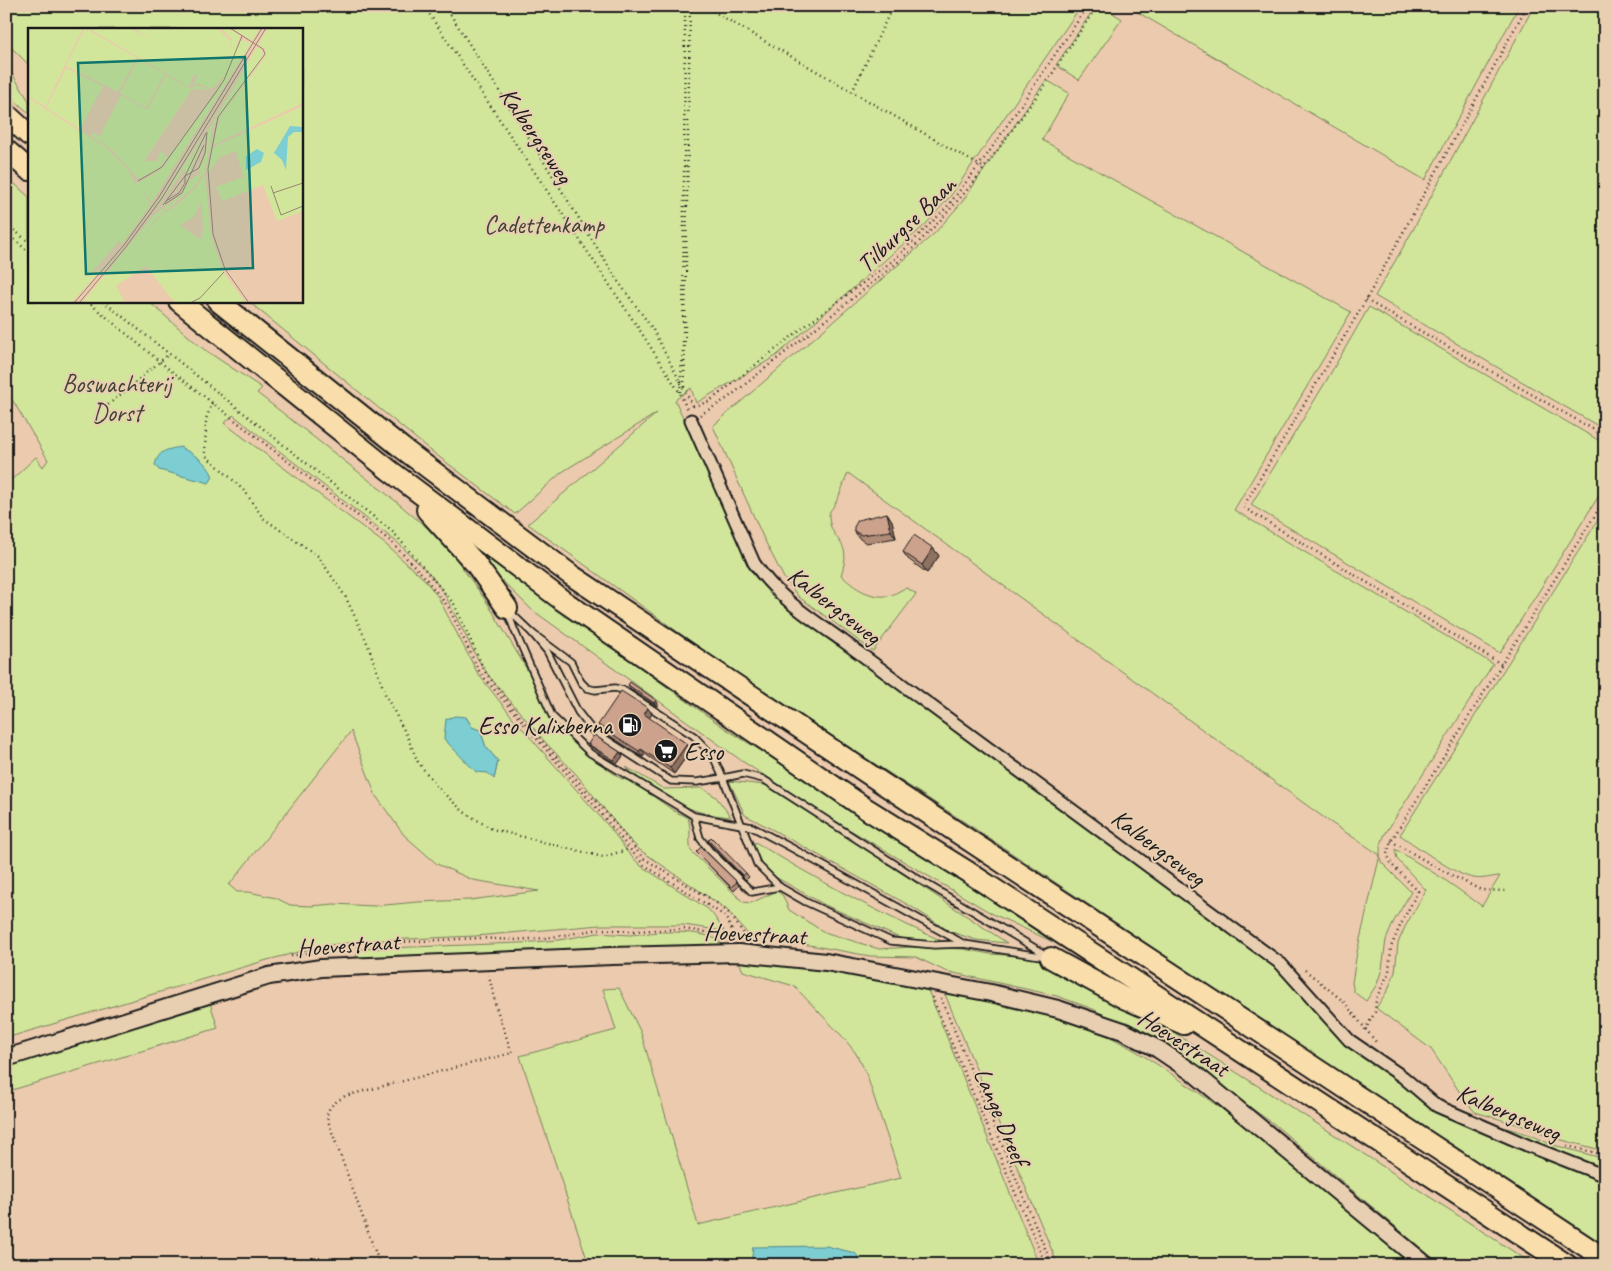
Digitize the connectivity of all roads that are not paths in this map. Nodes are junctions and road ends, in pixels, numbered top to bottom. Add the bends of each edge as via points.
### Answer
1 (6, 114) edge
2 (28, 134) edge
3 (6, 150) edge
4 (28, 169) edge
5 (180, 302) edge
6 (219, 302) edge
7 (695, 418) road end
8 (389, 470) junction
9 (507, 608) junction
10 (532, 633) junction
11 (723, 778) junction
12 (694, 816) junction
13 (740, 824) junction
14 (780, 887) junction
15 (964, 944) junction
16 (1052, 958) junction
17 (1232, 1045) junction
18 (6, 1058) edge
19 (1605, 1176) edge
20 (1605, 1259) edge
21 (1426, 1265) edge
22 (1567, 1265) edge

1 - 2 highway
3 - 4 highway
5 - 8 highway
6 - 20 highway via 402,448 571,574 882,784
7 - 19 street, Kalbergseweg via 754,563 764,578 795,608 1281,964 1349,1040 1437,1106
8 - 9 highway via 476,563
8 - 17 highway via 562,600 857,802
9 - 10 lane
9 - 12 lane via 552,716 590,753
10 - 11 lane via 571,662 587,688 623,690 694,736 713,756
10 - 11 lane via 547,651 578,712 592,730 671,782
11 - 13 lane
11 - 16 lane via 743,774 763,779 920,880
12 - 13 lane
12 - 14 lane via 704,844 752,892
13 - 14 lane via 757,864
13 - 15 lane via 790,847
14 - 15 lane via 891,941
15 - 16 lane
16 - 17 highway via 1124,998
17 - 22 highway
18 - 21 street, Hoevestraat via 270,976 321,968 739,953 826,962 991,993 1058,1009 1123,1031 1195,1074

